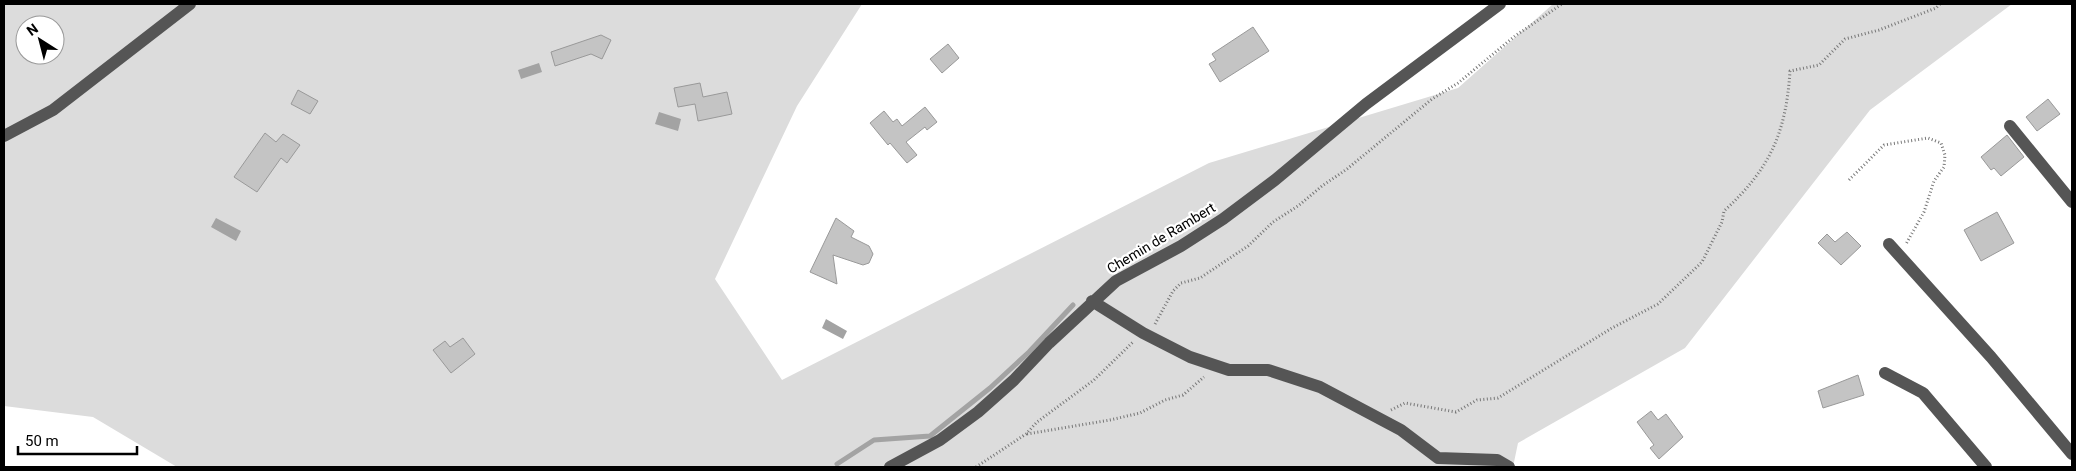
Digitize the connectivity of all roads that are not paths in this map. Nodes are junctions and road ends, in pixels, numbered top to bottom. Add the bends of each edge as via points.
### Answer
1 (190, 4) edge
2 (1500, 4) edge
3 (2010, 126) dead end
4 (4, 136) edge
5 (2072, 202) edge
6 (1889, 244) dead end
7 (1092, 301) junction
8 (1886, 373) dead end
9 (2072, 454) edge
10 (890, 467) edge
11 (1509, 467) edge
12 (1986, 467) edge

1 - 4 street via 53,110
2 - 7 street, Chemin de Rambert via 1366,104 1223,219 1116,282
3 - 5 street
6 - 9 street via 1991,357
7 - 10 street, Chemin de Rambert via 978,412 940,440
7 - 11 street via 1190,358 1229,370 1268,370 1320,387 1401,430 1438,458 1497,460
8 - 12 street via 1923,393

